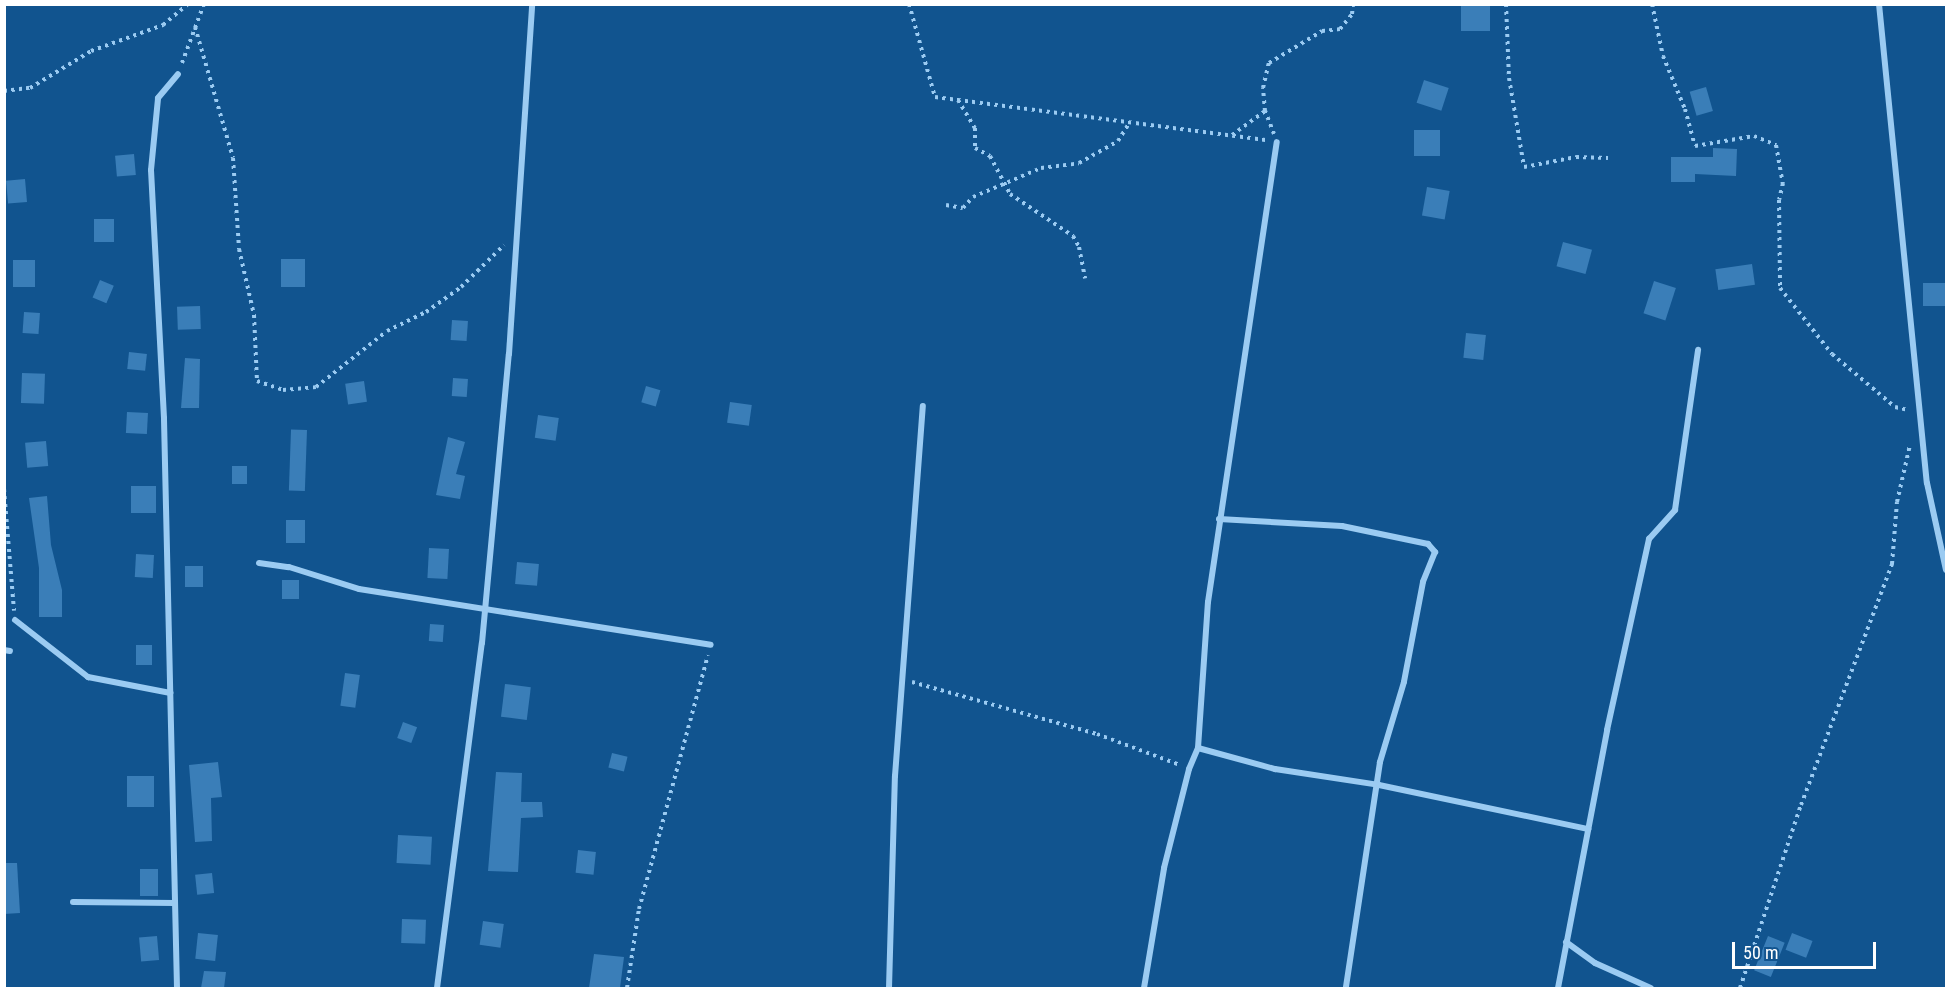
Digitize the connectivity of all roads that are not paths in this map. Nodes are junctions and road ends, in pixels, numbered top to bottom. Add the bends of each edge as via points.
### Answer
1 (532, 4) edge
2 (1879, 4) edge
3 (178, 74) road end
4 (1277, 142) road end
5 (1698, 350) dead end
6 (923, 406) dead end
7 (1219, 519) junction
8 (259, 563) dead end
9 (1947, 570) edge
10 (485, 611) junction
11 (15, 620) road end
12 (711, 645) road end
13 (170, 693) junction
14 (1198, 748) junction
15 (1379, 785) junction
16 (1588, 829) junction
17 (73, 902) dead end
18 (175, 903) junction
19 (1566, 942) junction
20 (177, 988) edge
21 (437, 988) edge
22 (889, 988) edge
23 (1144, 988) edge
24 (1346, 988) edge
25 (1558, 988) edge
26 (1652, 988) edge

1 - 10 street via 518,232
2 - 9 street via 1927,483
3 - 13 street via 158,98 151,170 164,418
4 - 7 street
5 - 16 street via 1676,510 1649,539
6 - 22 street via 895,776
7 - 14 street via 1208,602
7 - 15 street via 1342,526 1433,546 1404,682 1380,762
8 - 10 street via 289,567 358,589
10 - 12 street
10 - 21 street
11 - 13 street via 88,677
13 - 18 street
14 - 15 street via 1275,769
14 - 23 street via 1164,868
15 - 16 street
15 - 24 street
16 - 19 street
17 - 18 street
18 - 20 street
19 - 25 street
19 - 26 street via 1595,963

